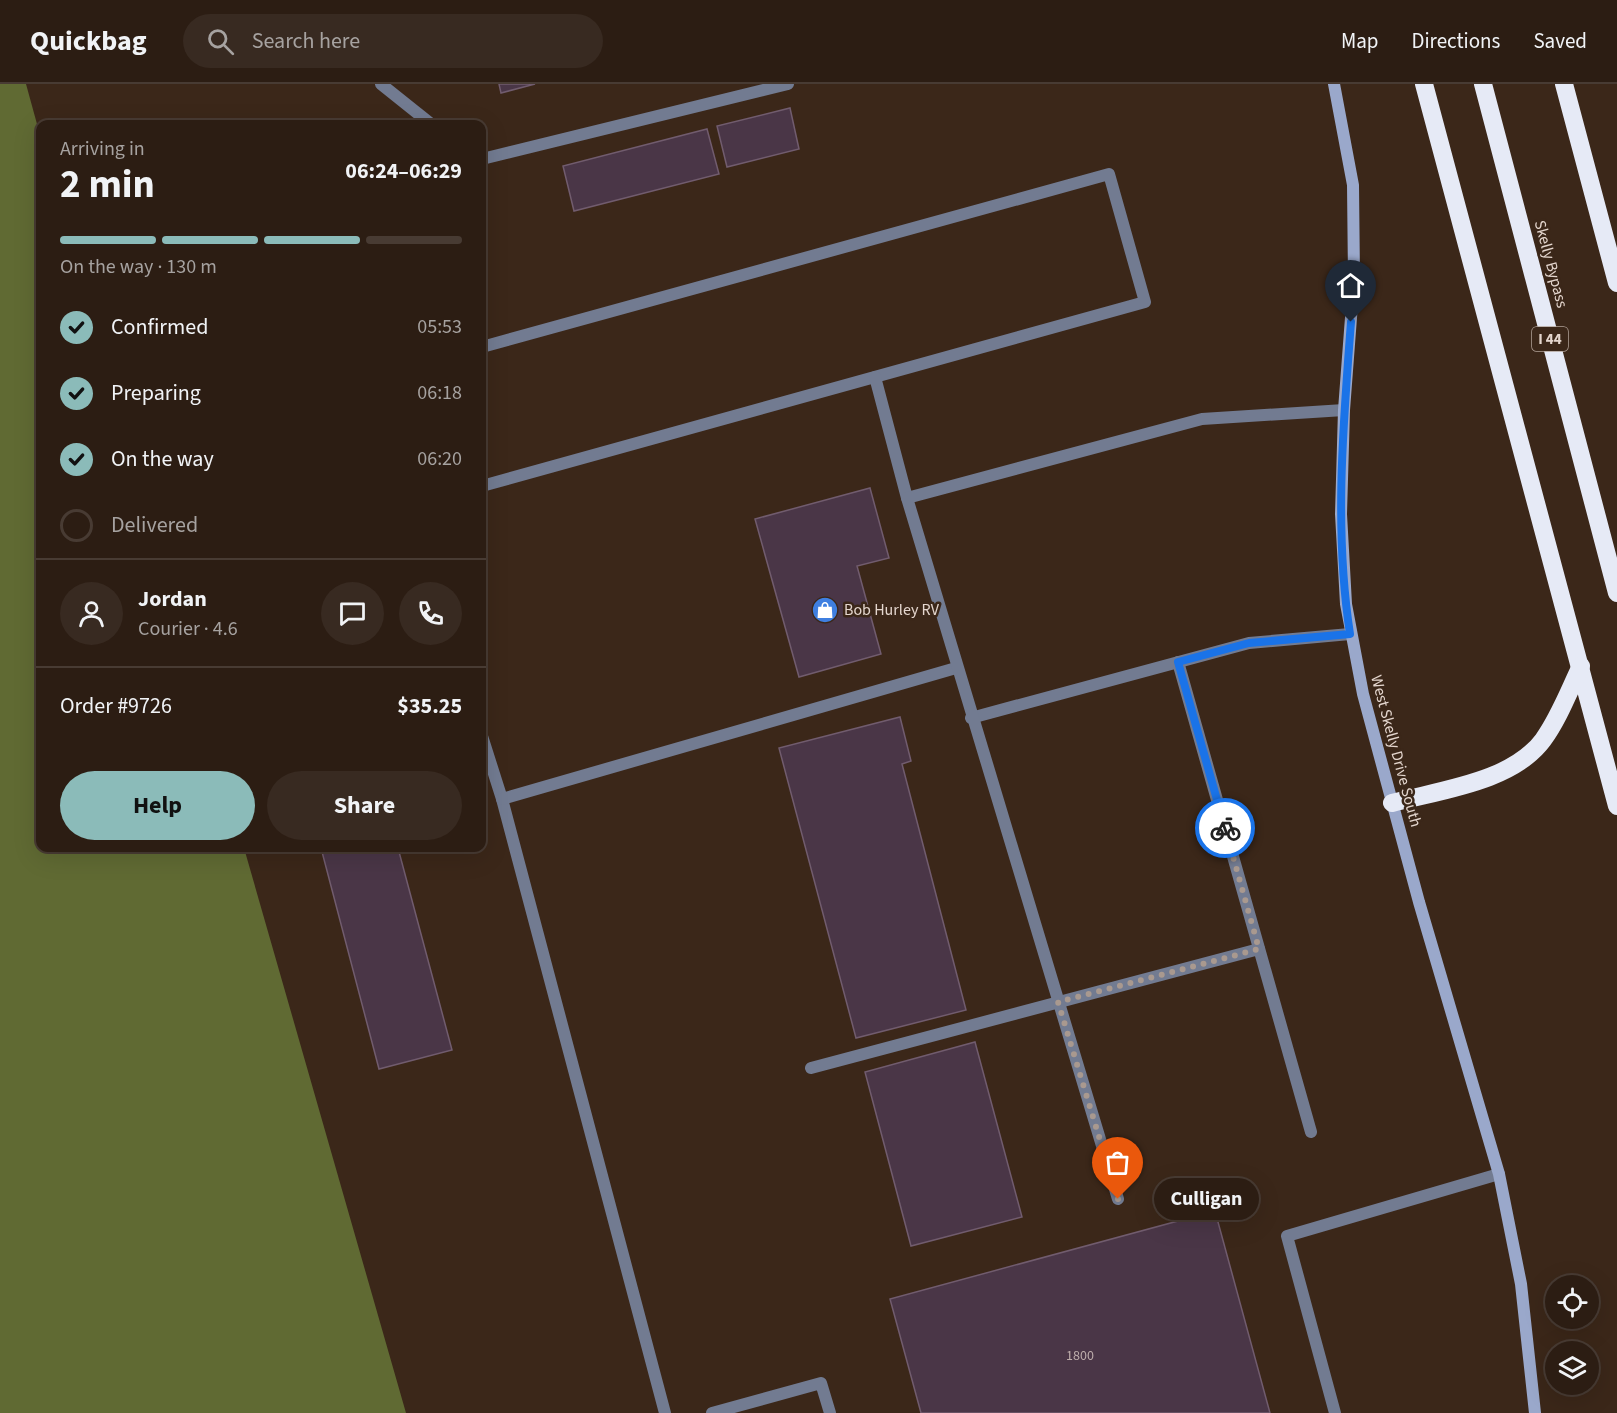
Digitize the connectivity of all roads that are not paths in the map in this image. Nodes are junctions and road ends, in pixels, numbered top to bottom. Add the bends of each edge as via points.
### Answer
1 (381, 84) edge
2 (788, 84) edge
3 (1334, 84) edge
4 (1424, 84) edge
5 (1484, 84) edge
6 (1564, 84) edge
7 (426, 120) edge
8 (486, 158) edge
9 (1617, 283) edge
10 (486, 346) edge
11 (875, 377) junction
12 (1344, 410) junction
13 (486, 485) edge
14 (907, 498) junction
15 (1617, 593) edge
16 (1350, 634) junction
17 (1178, 662) junction
18 (1581, 666) junction
19 (956, 668) junction
20 (971, 718) junction
21 (486, 749) edge
22 (502, 799) junction
23 (1392, 803) junction
24 (1617, 806) edge
25 (1259, 949) junction
26 (1058, 1002) junction
27 (811, 1068) dead end
28 (1311, 1132) dead end
29 (1499, 1174) junction
30 (1118, 1199) dead end
31 (664, 1413) edge
32 (712, 1413) edge
33 (830, 1413) edge
34 (1335, 1413) edge
35 (1535, 1413) edge

1 - 7 lane
2 - 8 lane
3 - 12 street, West Skelly Drive South via 1353,185 1354,278
4 - 18 highway
5 - 15 highway, Skelly Bypass / I 44
6 - 9 highway
10 - 11 lane via 1109,174 1145,302
11 - 13 lane
11 - 14 lane
12 - 14 lane via 1202,419
12 - 16 street, West Skelly Drive South via 1341,514
14 - 19 lane
16 - 17 lane via 1249,643
16 - 23 street, West Skelly Drive South
17 - 20 lane
17 - 25 lane
18 - 23 highway via 1559,714 1527,758 1501,774
18 - 24 highway
19 - 20 lane
19 - 22 lane
20 - 26 lane
21 - 22 lane
22 - 31 lane
23 - 29 street, West Skelly Drive South
25 - 26 lane
25 - 28 lane
26 - 27 lane
26 - 30 lane
29 - 34 lane via 1287,1236
29 - 35 street, West Skelly Drive South via 1521,1284
32 - 33 lane via 821,1383

